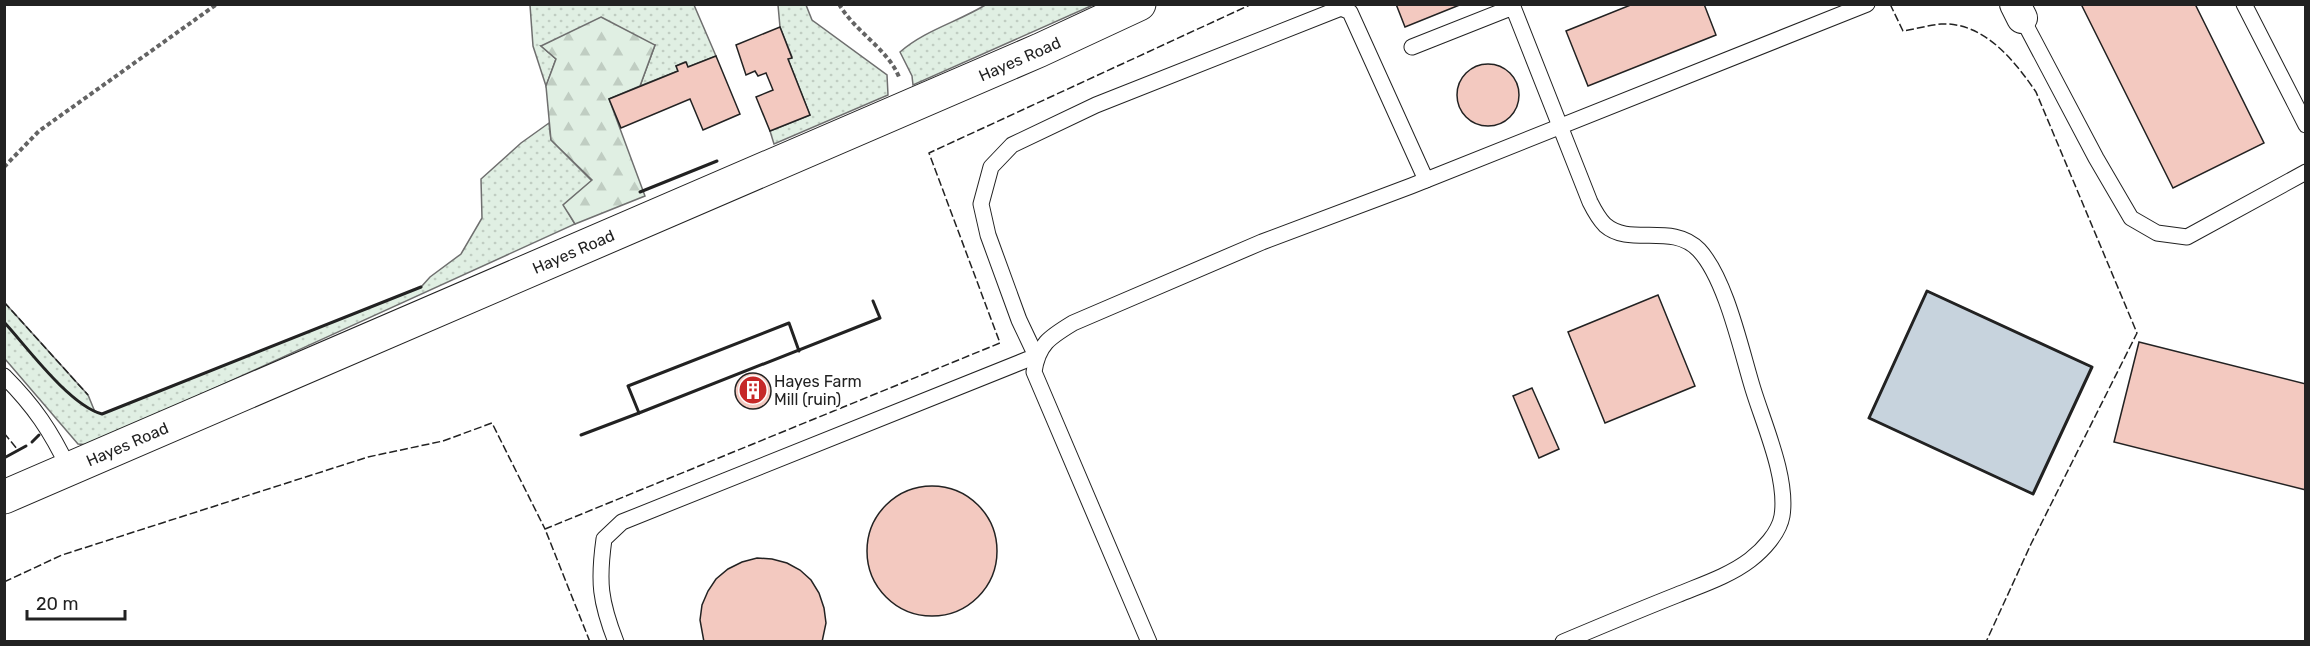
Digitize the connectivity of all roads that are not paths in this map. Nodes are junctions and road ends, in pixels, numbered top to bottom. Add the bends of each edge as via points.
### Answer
1 (1139, 4) edge
2 (1868, 4) edge
3 (2244, 4) edge
4 (2019, 11) edge
5 (1412, 47) dead end
6 (2306, 125) edge
7 (1560, 126) junction
8 (2306, 172) edge
9 (1426, 180) junction
10 (1036, 356) junction
11 (4, 376) edge
12 (69, 469) junction
13 (4, 497) edge
14 (616, 642) edge
15 (1149, 642) edge
16 (1563, 642) edge

1 - 12 street, Hayes Road
2 - 7 lane
3 - 6 lane
4 - 8 lane via 2131,218 2157,233 2187,237
5 - 7 lane via 1513,7
7 - 9 lane
7 - 16 lane via 1590,202 1607,226 1624,234 1680,238 1699,250 1711,265 1773,452 1782,499 1782,518 1774,535 1748,561
9 - 10 lane via 1262,242 1073,323 1050,337
9 - 10 lane via 1350,12 1341,8 1096,105 1012,145 991,167 981,204 988,235
10 - 14 lane via 622,522 604,539 599,572 604,610
10 - 15 lane via 1034,372 1039,385
11 - 12 lane via 42,418
12 - 13 street, Hayes Road

